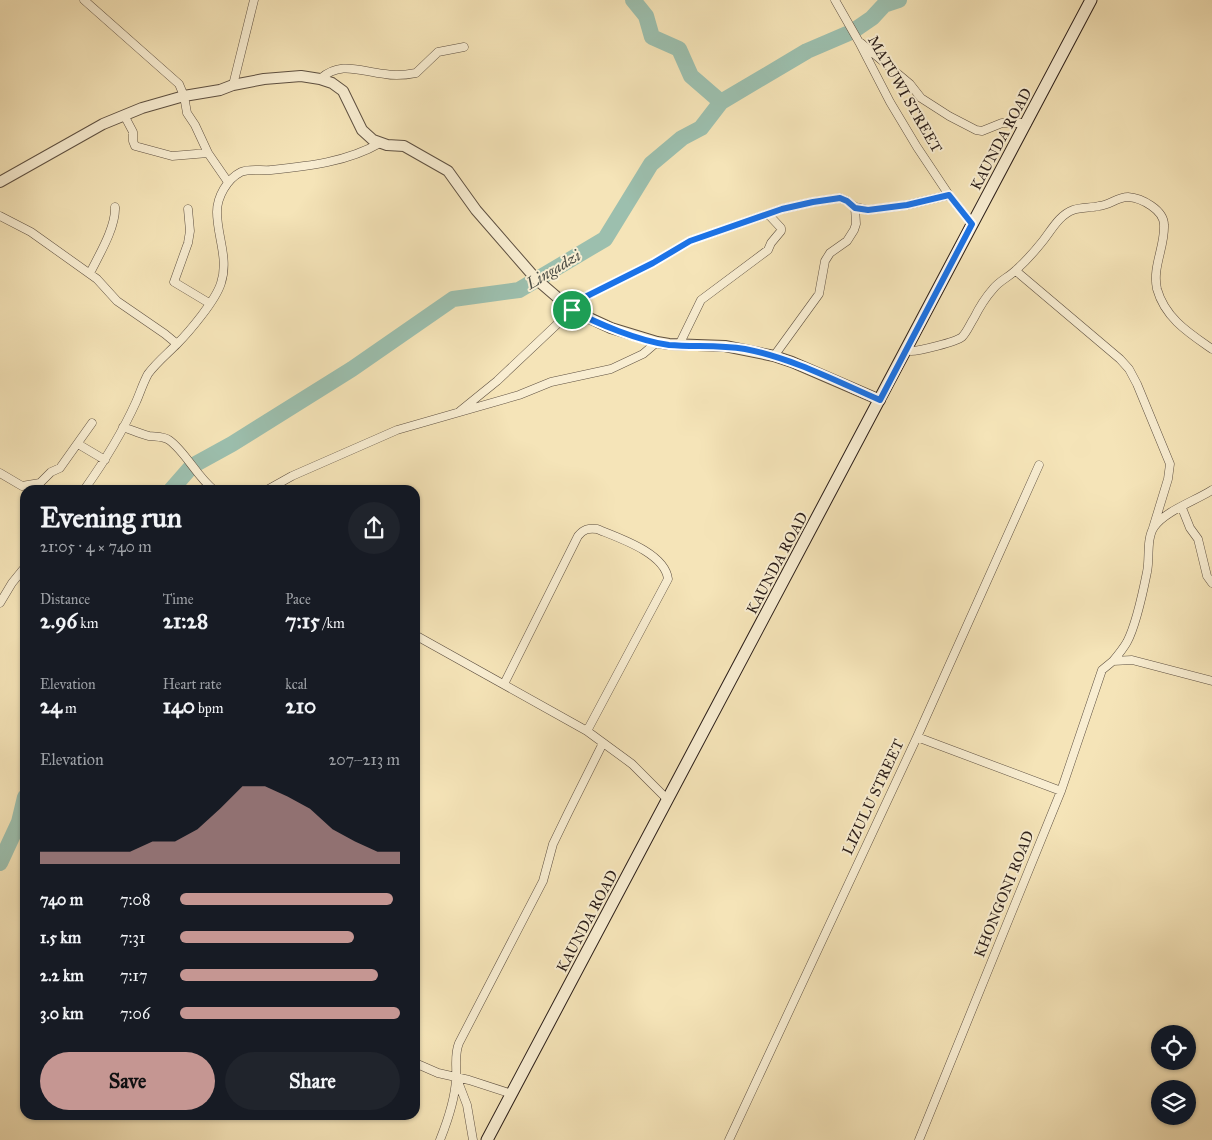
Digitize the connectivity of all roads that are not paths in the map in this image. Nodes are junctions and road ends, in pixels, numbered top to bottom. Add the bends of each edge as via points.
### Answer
1 (84, 0) edge
2 (254, 0) edge
3 (835, 0) edge
4 (1088, 4) edge
5 (859, 42) junction
6 (464, 47) dead end
7 (320, 78) junction
8 (233, 85) junction
9 (184, 96) junction
10 (124, 115) junction
11 (1027, 123) junction
12 (380, 143) junction
13 (208, 153) junction
14 (0, 182) edge
15 (228, 182) junction
16 (949, 195) junction
17 (115, 207) dead end
18 (855, 208) junction
19 (188, 209) dead end
20 (768, 214) junction
21 (0, 216) edge
22 (972, 224) junction
23 (1016, 271) junction
24 (90, 273) junction
25 (210, 303) junction
26 (572, 310) junction
27 (657, 342) junction
28 (177, 344) junction
29 (679, 345) junction
30 (908, 347) junction
31 (1212, 349) edge
32 (774, 356) junction
33 (880, 400) junction
34 (460, 411) junction
35 (92, 423) dead end
36 (123, 427) junction
37 (78, 444) junction
38 (105, 460) junction
39 (1039, 464) dead end
40 (0, 473) edge
41 (20, 485) edge
42 (31, 485) edge
43 (88, 485) edge
44 (207, 485) edge
45 (276, 485) edge
46 (1212, 490) edge
47 (1182, 508) junction
48 (1153, 528) junction
49 (20, 574) edge
50 (1212, 583) edge
51 (0, 603) edge
52 (420, 638) edge
53 (1113, 661) junction
54 (1212, 681) edge
55 (504, 684) junction
56 (587, 731) junction
57 (916, 737) junction
58 (603, 743) junction
59 (1061, 791) junction
60 (668, 800) junction
61 (420, 1065) edge
62 (457, 1077) junction
63 (512, 1094) junction
64 (440, 1140) edge
65 (473, 1140) edge
66 (487, 1140) edge
67 (728, 1140) edge
68 (919, 1140) edge

1 - 9 street via 179,84
2 - 8 street
3 - 5 street, MATUWI STREET
4 - 11 main road, KAUNDA ROAD
5 - 11 street via 907,80 922,98 976,130 982,131 1002,123
5 - 16 street, MATUWI STREET via 890,102
6 - 7 street via 438,52 416,74 392,75 343,68 334,69
7 - 8 street via 284,77
7 - 12 street via 343,91 362,130
8 - 9 street via 206,94
9 - 10 street
9 - 13 street via 187,113
10 - 13 street via 133,132 135,146 172,156
10 - 14 street
11 - 22 main road, KAUNDA ROAD
12 - 15 street via 366,151 324,163 248,170
12 - 26 street via 404,146 448,171 476,210 536,279
13 - 15 street
15 - 25 street via 216,211 224,257 222,276
16 - 18 street via 907,205 868,210
16 - 22 street, MATUWI STREET
17 - 24 street via 105,243
18 - 20 street via 847,201 834,198
18 - 32 street via 854,230 847,241 825,260 819,294
19 - 25 street via 188,243 174,282
20 - 26 street via 690,241 587,296
20 - 29 street via 781,231 768,250 701,300
21 - 24 street via 32,232
22 - 30 main road, KAUNDA ROAD
23 - 30 street via 994,288 959,339 920,351
23 - 31 street via 1062,216 1074,209 1103,206 1127,197 1139,200 1161,214 1164,223 1156,266 1160,297 1180,326
23 - 48 street, KHONGONI ROAD via 1120,359 1137,384 1170,464
24 - 28 street via 117,301
25 - 28 street
26 - 27 street via 611,328
26 - 34 street
27 - 29 street
27 - 34 street via 643,354 611,369 551,382
28 - 36 street via 149,373
29 - 32 street via 725,346
30 - 33 main road, KAUNDA ROAD
32 - 33 street
33 - 60 main road, KAUNDA ROAD
34 - 45 street via 368,441
35 - 37 street
36 - 38 street
36 - 44 street via 170,440
37 - 38 street
37 - 42 street via 60,468 40,484
38 - 43 street
39 - 57 street, LIZULU STREET
40 - 41 street
46 - 47 street
47 - 48 street via 1164,516
47 - 50 street via 1198,539 1207,576
48 - 53 street, KHONGONI ROAD via 1148,571 1131,633
49 - 51 street
52 - 55 street
53 - 54 street via 1141,661
53 - 59 street, KHONGONI ROAD via 1099,677
55 - 56 street
55 - 56 street via 583,530 598,529 658,559 668,572 668,579
56 - 58 street
57 - 59 street
57 - 67 street, LIZULU STREET
58 - 60 street via 644,774
58 - 62 street via 553,844 543,881 459,1043
59 - 68 street, KHONGONI ROAD
60 - 63 main road, KAUNDA ROAD
61 - 62 street via 438,1074
62 - 63 street
62 - 64 street via 451,1111
62 - 65 street via 467,1105
63 - 66 main road, KAUNDA ROAD

